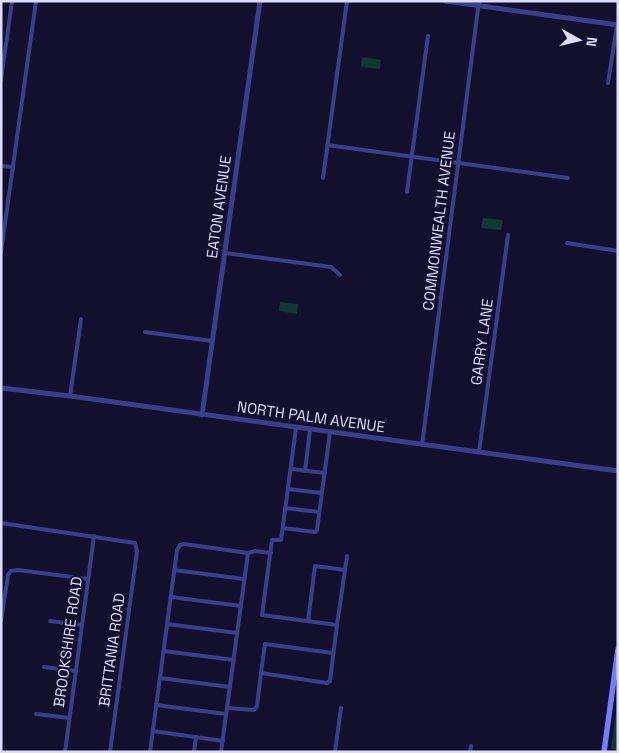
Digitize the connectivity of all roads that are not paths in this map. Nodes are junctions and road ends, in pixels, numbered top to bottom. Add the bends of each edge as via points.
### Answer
1 (12, 1) edge
2 (36, 1) edge
3 (260, 1) edge
4 (347, 1) edge
5 (445, 1) edge
6 (478, 3) edge
7 (617, 25) edge
8 (428, 36) dead end
9 (2, 68) edge
10 (1, 80) edge
11 (608, 83) dead end
12 (327, 145) junction
13 (411, 156) junction
14 (458, 163) junction
15 (1, 166) edge
16 (13, 167) junction
17 (323, 178) dead end
18 (568, 178) dead end
19 (406, 192) dead end
20 (1, 212) edge
21 (6, 212) junction
22 (508, 235) dead end
23 (567, 243) dead end
24 (618, 251) edge
25 (1, 252) edge
26 (225, 253) junction
27 (340, 275) dead end
28 (81, 319) dead end
29 (145, 332) dead end
30 (212, 341) junction
31 (1, 388) edge
32 (70, 396) junction
33 (202, 415) junction
34 (296, 428) junction
35 (310, 430) junction
36 (330, 432) junction
37 (422, 444) junction
38 (479, 452) junction
39 (291, 469) junction
40 (304, 471) junction
41 (618, 471) edge
42 (324, 474) junction
43 (288, 488) junction
44 (322, 493) junction
45 (285, 508) junction
46 (319, 512) junction
47 (1, 523) edge
48 (283, 528) junction
49 (94, 536) junction
50 (248, 553) junction
51 (270, 553) junction
52 (347, 556) dead end
53 (174, 570) junction
54 (345, 570) junction
55 (88, 579) junction
56 (244, 579) junction
57 (171, 597) junction
58 (241, 606) junction
59 (1, 621) edge
60 (50, 621) dead end
61 (308, 621) junction
62 (167, 624) junction
63 (82, 625) junction
64 (337, 625) junction
65 (237, 633) junction
66 (618, 649) edge
67 (164, 651) junction
68 (333, 653) junction
69 (234, 660) junction
70 (44, 667) dead end
71 (76, 671) junction
72 (261, 673) junction
73 (160, 678) junction
74 (230, 687) junction
75 (156, 705) junction
76 (227, 708) junction
77 (341, 708) dead end
78 (36, 714) dead end
79 (226, 714) junction
80 (70, 718) junction
81 (153, 731) junction
82 (196, 737) junction
83 (223, 741) junction
84 (471, 746) dead end
85 (65, 752) edge
86 (110, 752) edge
87 (150, 752) edge
88 (194, 752) edge
89 (222, 752) edge
90 (335, 752) edge
91 (470, 752) edge
92 (604, 752) edge

1 - 9 street
2 - 16 street
3 - 26 street, EATON AVENUE
4 - 12 street
5 - 6 street
6 - 7 street
6 - 14 street, COMMONWEALTH AVENUE
7 - 11 street
8 - 13 street
9 - 10 street
12 - 13 street
12 - 17 street
13 - 14 street
13 - 19 street
14 - 18 street
14 - 37 street, COMMONWEALTH AVENUE
15 - 16 street
16 - 21 street
20 - 21 street
21 - 25 street
22 - 38 street, GARRY LANE
23 - 24 street
26 - 27 street via 331,267
26 - 30 street, EATON AVENUE
28 - 32 street
29 - 30 street
30 - 33 street, EATON AVENUE
31 - 32 street, NORTH PALM AVENUE
32 - 33 street, NORTH PALM AVENUE
33 - 34 street, NORTH PALM AVENUE
34 - 35 street, NORTH PALM AVENUE
34 - 39 street
35 - 36 street, NORTH PALM AVENUE
35 - 40 street
36 - 37 street, NORTH PALM AVENUE
36 - 42 street
37 - 38 street, NORTH PALM AVENUE
38 - 41 street, NORTH PALM AVENUE
39 - 40 street
39 - 43 street
40 - 42 street
42 - 44 street
43 - 44 street
43 - 45 street
44 - 46 street
45 - 46 street
45 - 48 street
46 - 48 street via 315,532
47 - 49 street
48 - 51 street via 281,540 272,540
49 - 55 street, BROOKSHIRE ROAD
49 - 86 street, BRITTANIA ROAD via 135,543 137,550
50 - 51 street
50 - 53 street via 180,545
50 - 56 street
51 - 61 street via 262,614
52 - 54 street
53 - 56 street
53 - 57 street
54 - 61 street via 314,566
54 - 64 street
55 - 59 street via 11,571
55 - 63 street, BROOKSHIRE ROAD
56 - 58 street
57 - 58 street
57 - 62 street
58 - 65 street
60 - 63 street
61 - 64 street
62 - 65 street
62 - 67 street
63 - 71 street, BROOKSHIRE ROAD
64 - 68 street
65 - 69 street
66 - 92 main road
67 - 69 street
67 - 73 street
68 - 72 street via 265,644
68 - 72 street via 330,681 327,682
69 - 74 street
70 - 71 street
71 - 80 street, BROOKSHIRE ROAD
72 - 76 street via 254,710
73 - 74 street
73 - 75 street
74 - 76 street
75 - 79 street
75 - 81 street
76 - 79 street
77 - 90 street
78 - 80 street
79 - 83 street
80 - 85 street, BROOKSHIRE ROAD
81 - 82 street
81 - 87 street
82 - 83 street
82 - 88 street
83 - 89 street
84 - 91 street

